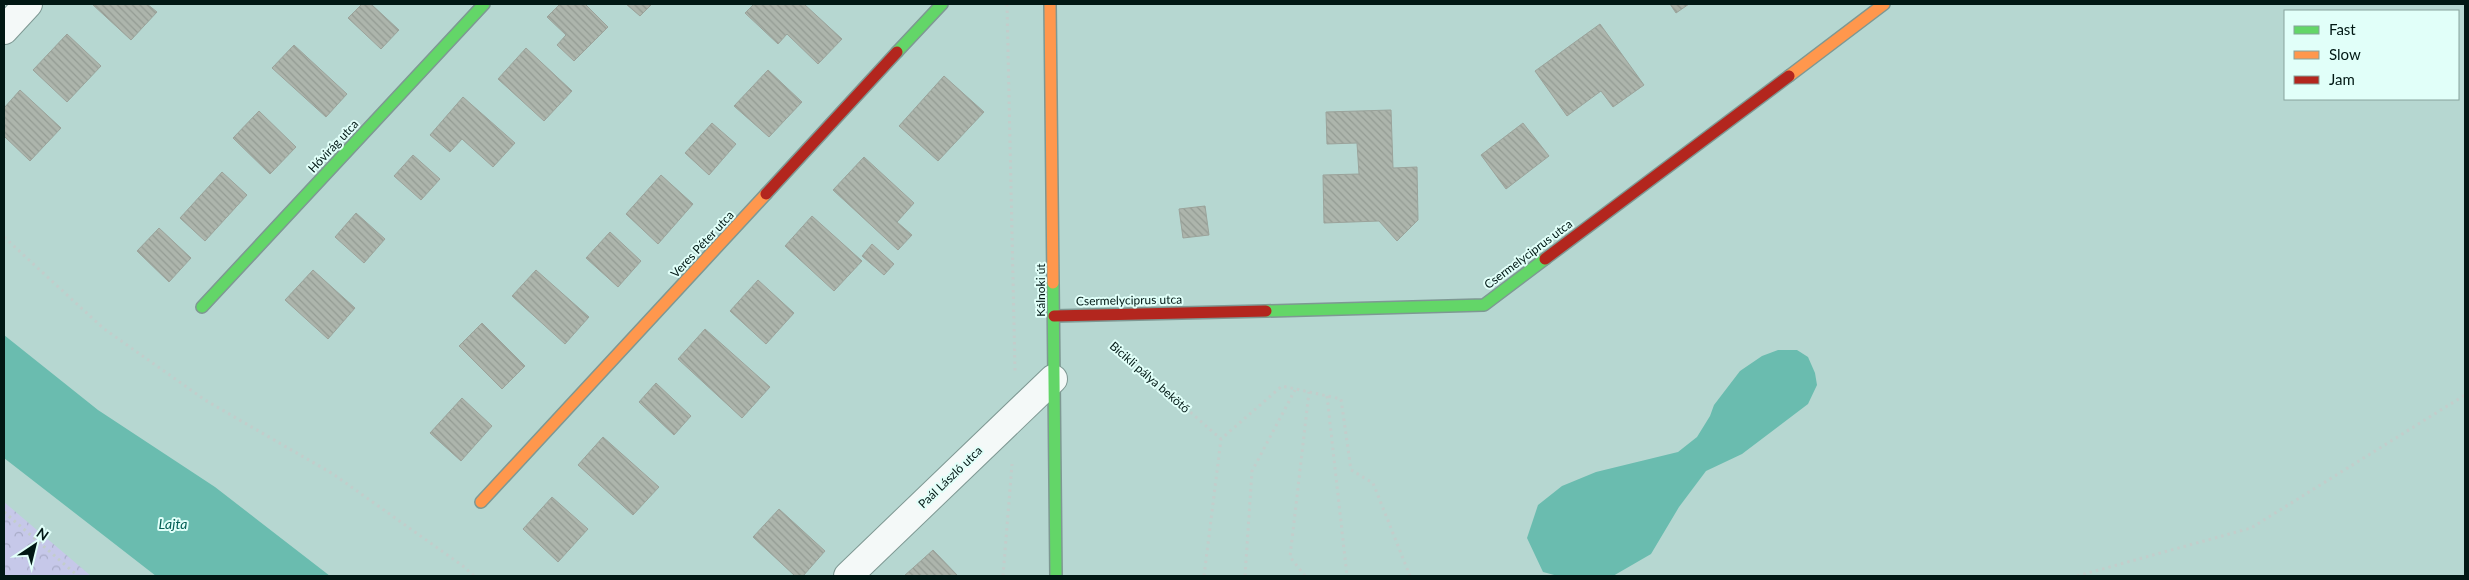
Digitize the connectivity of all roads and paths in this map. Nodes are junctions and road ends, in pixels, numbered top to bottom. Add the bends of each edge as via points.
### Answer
1 (28, 4) edge
2 (484, 4) edge
3 (942, 4) edge
4 (1007, 4) edge
5 (1050, 4) edge
6 (1884, 4) edge
7 (4, 30) edge
8 (4, 237) edge
9 (202, 307) dead end
10 (1054, 316) junction
11 (1116, 348) dead end
12 (1052, 379) junction
13 (1295, 390) junction
14 (1309, 392) junction
15 (2465, 395) edge
16 (1327, 396) junction
17 (1016, 412) junction
18 (1221, 439) junction
19 (482, 502) dead end
20 (4, 512) edge
21 (78, 576) edge
22 (474, 576) edge
23 (848, 576) edge
24 (1004, 576) edge
25 (1056, 576) edge
26 (1204, 576) edge
27 (1244, 576) edge
28 (1305, 576) edge
29 (1347, 576) edge
30 (1410, 576) edge
31 (2077, 576) edge

1 - 7 street
2 - 9 street, Hóvirág utca
3 - 19 street, Veres Péter utca
4 - 17 path
5 - 10 street, Kálnoki út
6 - 10 street, Csermelyciprus utca via 1484,305
8 - 22 path via 103,328 205,400 333,474
10 - 12 street, Kálnoki út
11 - 18 path, Bicikli pálya bekötő
12 - 17 street, Paál László utca
12 - 25 street, Kálnoki út
13 - 14 path
13 - 18 path via 1282,386
13 - 27 path via 1252,471
14 - 16 path
14 - 28 path via 1290,557
15 - 31 path via 2251,528
16 - 29 path
16 - 30 path via 1341,399 1351,470 1373,483
17 - 23 street, Paál László utca
17 - 24 path
18 - 26 path
20 - 21 path

